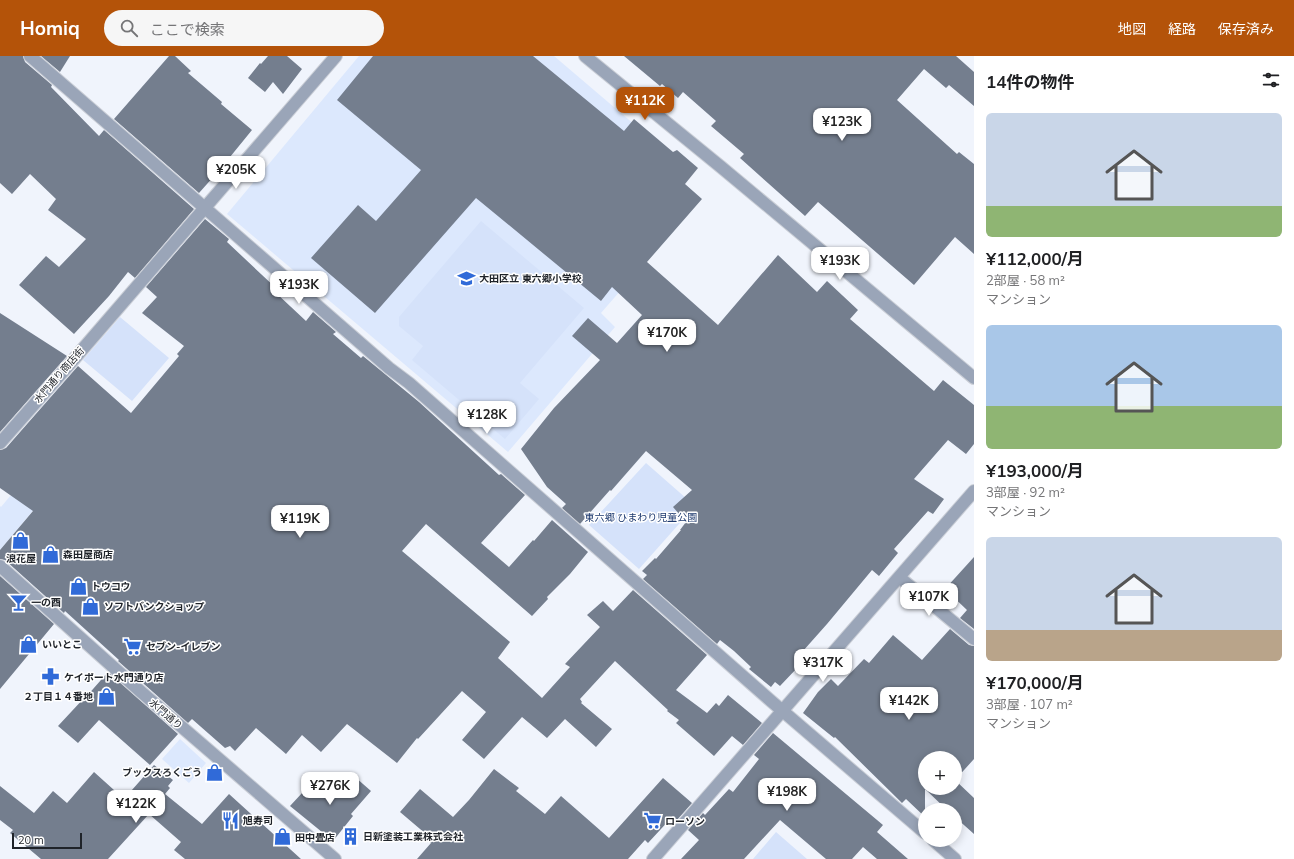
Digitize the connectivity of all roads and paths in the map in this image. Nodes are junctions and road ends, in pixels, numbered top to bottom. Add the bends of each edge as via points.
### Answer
1 (30, 56) edge
2 (336, 56) edge
3 (585, 56) edge
4 (205, 207) junction
5 (974, 378) edge
6 (0, 443) edge
7 (974, 491) edge
8 (0, 566) edge
9 (899, 577) junction
10 (974, 640) edge
11 (783, 710) junction
12 (918, 827) edge
13 (941, 847) edge
14 (335, 859) edge
15 (653, 859) edge
16 (955, 859) edge

1 - 4 street
2 - 4 street, 水門通り商店街
3 - 5 street
4 - 6 street, 水門通り商店街
4 - 11 street
7 - 9 street
8 - 14 street, 水門通り
9 - 10 street
9 - 11 street
11 - 12 street
11 - 15 street
13 - 16 street

